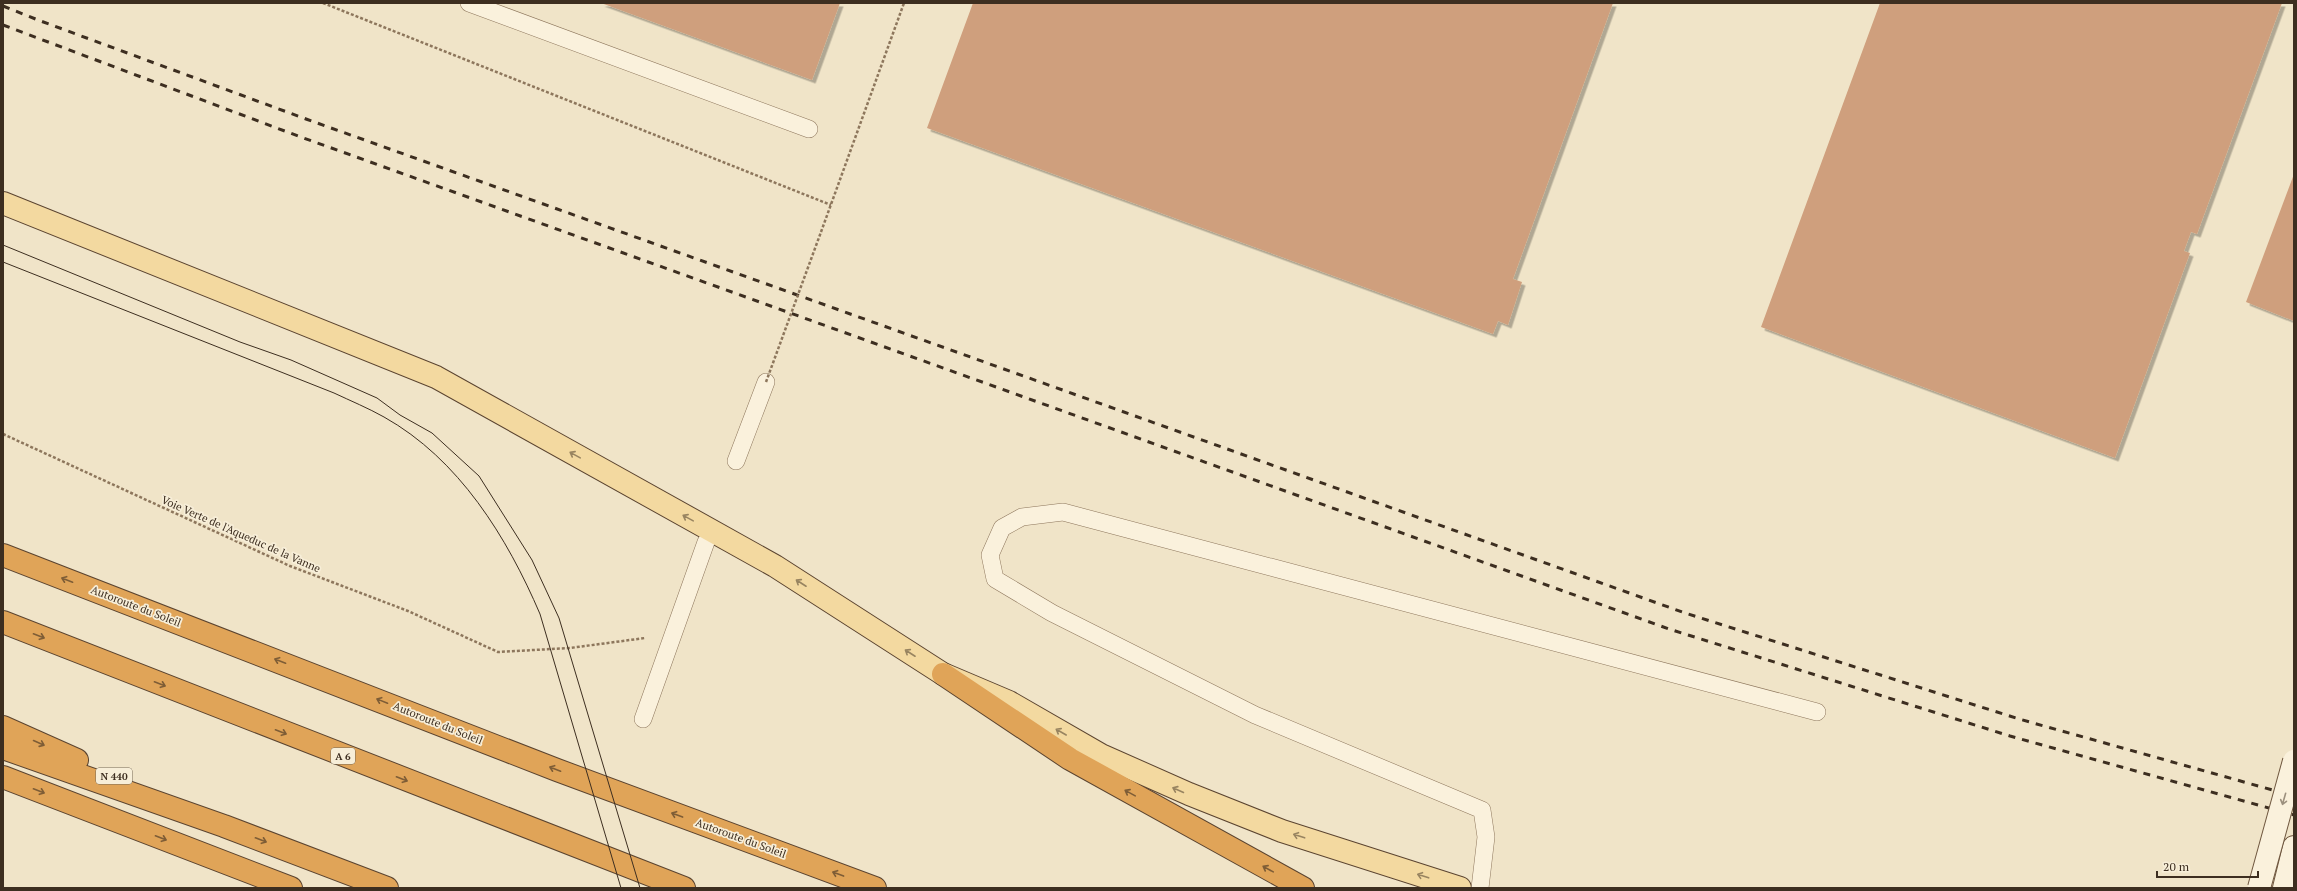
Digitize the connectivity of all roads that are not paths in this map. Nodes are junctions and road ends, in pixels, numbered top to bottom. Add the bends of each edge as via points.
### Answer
1 (469, 3) edge
2 (809, 129) dead end
3 (3, 203) edge
4 (766, 382) road end
5 (736, 461) dead end
6 (706, 542) dead end
7 (3, 555) edge
8 (3, 622) edge
9 (943, 674) junction
10 (1817, 712) dead end
11 (642, 720) dead end
12 (3, 727) edge
13 (3, 748) edge
14 (2294, 761) edge
15 (3, 777) edge
16 (224, 826) junction
17 (2294, 847) edge
18 (291, 888) edge
19 (388, 888) edge
20 (684, 888) edge
21 (875, 888) edge
22 (1303, 888) edge
23 (1460, 888) edge
24 (1480, 888) edge
25 (2259, 888) edge
26 (2284, 888) edge

1 - 2 lane
9 -> 3 main road via 775,566 436,377
4 - 5 lane
6 - 11 lane
21 -> 7 highway, Autoroute du Soleil via 557,770
8 -> 20 highway, A 6
22 -> 9 highway via 1070,759
23 -> 9 main road via 1282,831 1189,794 1101,755 1009,702
10 - 24 lane via 1063,512 1022,517 1002,528 990,555 995,579 1052,613 1255,715 1482,810 1486,836
12 -> 16 highway, N 440
13 - 16 highway
14 -> 25 main road, bridge
15 -> 18 highway
16 -> 19 highway, N 440
17 - 26 main road

